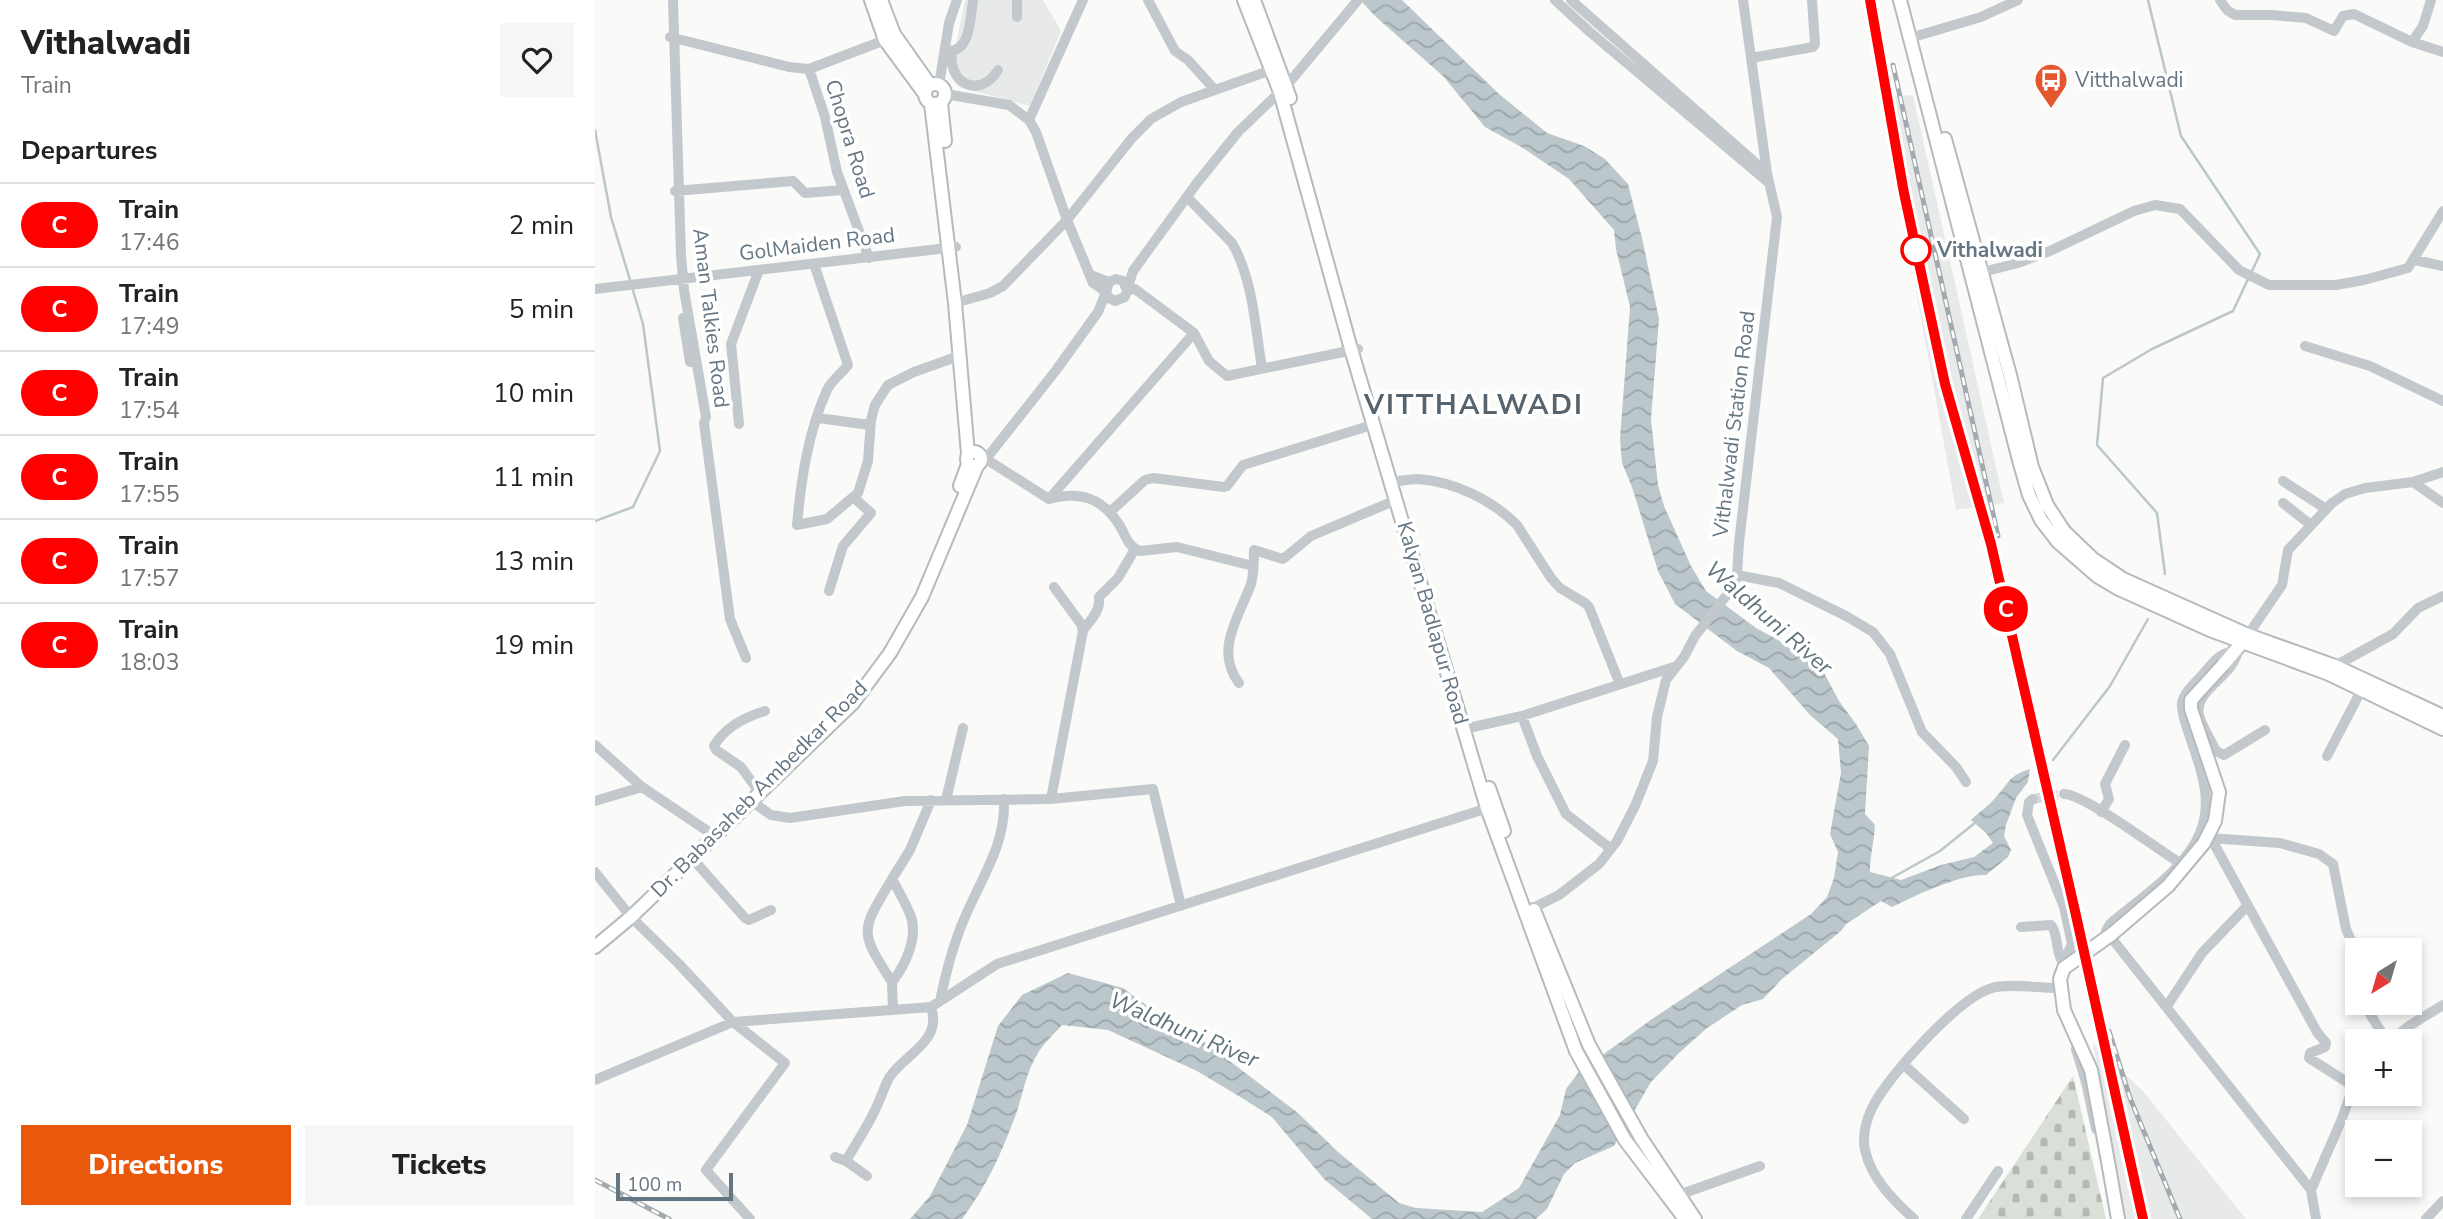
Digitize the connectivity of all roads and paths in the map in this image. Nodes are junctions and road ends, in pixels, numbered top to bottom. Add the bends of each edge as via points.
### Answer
1 (670, 0) edge
2 (871, 0) edge
3 (881, 0) edge
4 (957, 0) edge
5 (973, 0) edge
6 (1017, 0) edge
7 (1083, 0) edge
8 (1148, 0) edge
9 (1244, 0) edge
10 (1254, 0) edge
11 (1555, 0) edge
12 (1571, 0) edge
13 (1743, 0) edge
14 (1812, 0) edge
15 (1900, 0) edge
16 (1907, 0) edge
17 (2018, 0) edge
18 (2220, 0) edge
19 (2431, 0) edge
20 (1355, 3) edge
21 (1017, 18) dead end
22 (1913, 36) junction
23 (672, 37) junction
24 (885, 40) junction
25 (2412, 42) junction
26 (948, 51) junction
27 (2443, 52) edge
28 (1751, 58) junction
29 (1276, 68) junction
30 (809, 69) junction
31 (998, 69) dead end
32 (1283, 88) junction
33 (1215, 90) junction
34 (935, 94) junction
35 (1029, 120) junction
36 (1768, 178) junction
37 (843, 190) junction
38 (676, 191) junction
39 (1187, 197) junction
40 (2443, 211) edge
41 (1067, 220) junction
42 (952, 248) junction
43 (869, 258) junction
44 (2415, 260) junction
45 (814, 264) junction
46 (2443, 266) edge
47 (759, 270) junction
48 (1133, 271) junction
49 (1977, 274) junction
50 (680, 279) junction
51 (1111, 284) junction
52 (595, 289) edge
53 (1123, 296) junction
54 (958, 302) junction
55 (1098, 312) junction
56 (1194, 333) junction
57 (2305, 346) dead end
58 (1355, 349) junction
59 (959, 356) junction
60 (1262, 368) junction
61 (2443, 401) edge
62 (818, 418) junction
63 (739, 424) dead end
64 (1375, 424) junction
65 (870, 425) junction
66 (976, 459) junction
67 (2443, 472) edge
68 (2283, 481) dead end
69 (2413, 481) junction
70 (1395, 482) junction
71 (853, 497) junction
72 (1049, 499) junction
73 (1396, 500) junction
74 (2283, 503) dead end
75 (2443, 503) edge
76 (2326, 509) junction
77 (1110, 512) junction
78 (2311, 525) junction
79 (1135, 549) junction
80 (1253, 566) junction
81 (1737, 575) junction
82 (1054, 587) dead end
83 (829, 591) dead end
84 (2443, 596) edge
85 (1083, 630) junction
86 (2243, 643) junction
87 (746, 658) dead end
88 (1677, 666) junction
89 (2335, 666) junction
90 (1619, 682) junction
91 (1239, 683) dead end
92 (2362, 689) junction
93 (765, 711) dead end
94 (1522, 716) junction
95 (2443, 716) edge
96 (963, 728) dead end
97 (1467, 729) junction
98 (2443, 729) edge
99 (2265, 730) dead end
100 (595, 745) edge
101 (2125, 745) dead end
102 (2327, 756) dead end
103 (1966, 782) dead end
104 (642, 787) junction
105 (2064, 793) tunnel mouth
106 (756, 794) junction
107 (1004, 799) junction
108 (1051, 799) junction
109 (2033, 799) dead end
110 (931, 800) junction
111 (946, 800) junction
112 (595, 802) edge
113 (2114, 804) dead end
114 (1491, 807) junction
115 (2104, 814) junction
116 (2200, 833) junction
117 (712, 834) junction
118 (2212, 840) junction
119 (1611, 849) junction
120 (692, 858) junction
121 (2180, 863) junction
122 (595, 872) edge
123 (892, 878) junction
124 (2248, 905) junction
125 (1181, 906) junction
126 (771, 910) dead end
127 (1530, 910) junction
128 (628, 914) junction
129 (2021, 927) dead end
130 (2350, 938) edge
131 (595, 940) edge
132 (595, 947) edge
133 (2062, 961) junction
134 (892, 982) junction
135 (2056, 988) junction
136 (936, 1004) junction
137 (2443, 1005) edge
138 (2167, 1006) junction
139 (893, 1010) junction
140 (733, 1022) junction
141 (2405, 1029) edge
142 (1904, 1065) junction
143 (2345, 1077) edge
144 (595, 1080) edge
145 (2346, 1106) edge
146 (1964, 1119) dead end
147 (835, 1157) dead end
148 (846, 1161) junction
149 (1760, 1166) dead end
150 (1998, 1171) dead end
151 (867, 1176) dead end
152 (2311, 1190) junction
153 (1674, 1197) junction
154 (2443, 1201) edge
155 (750, 1219) edge
156 (1685, 1219) edge
157 (1695, 1219) edge
158 (1914, 1219) edge
159 (1966, 1219) edge
160 (2115, 1219) edge
161 (2316, 1219) edge
162 (2426, 1219) edge

1 - 23 street, Aman Talkies Road
2 - 24 main road
3 - 34 main road via 894,34
4 - 26 street via 949,23
5 - 26 street via 964,45 958,51
6 - 21 street
7 - 35 street
8 - 33 street via 1175,51
9 - 29 main road, Kalyan Badlapur Road
10 - 29 main road, Kalyan Badlapur Road
11 - 36 street
12 - 36 street
13 - 28 street, Vithalwadi Station Road
14 - 28 street via 1813,47
15 - 22 main road
16 - 22 main road
17 - 22 street via 1981,17
18 - 25 street via 2235,15 2306,18 2334,31 2343,16 2354,14
19 - 25 street
20 - 32 street
22 - 49 main road
23 - 30 street
23 - 38 street, Aman Talkies Road
24 - 30 street, Chopra Road
24 - 34 main road
25 - 27 street
26 - 31 street via 957,79 967,84 984,83
26 - 34 street
28 - 36 street, Vithalwadi Station Road
29 - 32 main road, Kalyan Badlapur Road
29 - 33 street
30 - 37 street, Chopra Road
32 - 39 street via 1238,132
32 - 58 main road, Kalyan Badlapur Road
33 - 41 street via 1151,119
34 - 35 street via 1009,105
34 - 42 main road, Dr. Babasaheb Ambedkar Road
35 - 41 street
36 - 81 street, Vithalwadi Station Road via 1777,217
37 - 38 street via 805,193 793,181
37 - 43 street, Chopra Road
38 - 50 street, Aman Talkies Road
39 - 48 street
39 - 60 street via 1237,251
40 - 44 street
41 - 51 street via 1090,275
41 - 54 street via 1003,286
42 - 43 street, GolMaiden Road
42 - 54 main road, Dr. Babasaheb Ambedkar Road
43 - 45 street, GolMaiden Road
44 - 46 street
44 - 49 street via 2408,268 2336,285 2269,285 2239,270 2180,209 2155,205 2050,251
45 - 47 street, GolMaiden Road
45 - 62 street via 848,365 828,388
47 - 50 street, GolMaiden Road
47 - 63 street via 731,344
48 - 51 street
48 - 53 street
49 - 86 main road via 2041,520 2097,576
50 - 52 street, GolMaiden Road
50 - 87 street, Aman Talkies Road via 730,620
51 - 53 street via 1125,284
51 - 53 street via 1109,298
51 - 55 street
53 - 55 street
53 - 56 street via 1142,294
54 - 59 main road, Dr. Babasaheb Ambedkar Road
54 - 66 main road, Dr. Babasaheb Ambedkar Road
55 - 66 street via 1057,369
56 - 60 street via 1209,361 1227,376
56 - 72 street
57 - 61 street via 2370,366
58 - 60 street
58 - 64 main road, Kalyan Badlapur Road
58 - 70 main road, Kalyan Badlapur Road
59 - 65 street via 888,385 874,405
59 - 66 main road, Dr. Babasaheb Ambedkar Road
62 - 65 street
62 - 71 street via 800,489 797,525 827,519
64 - 70 main road, Kalyan Badlapur Road
64 - 77 street via 1243,465 1224,487 1145,480
65 - 71 street via 868,461
66 - 72 street
66 - 106 main road, Dr. Babasaheb Ambedkar Road via 922,597 890,653 853,702
67 - 69 street
68 - 76 street
69 - 75 street
69 - 76 street via 2345,494
70 - 73 main road, Kalyan Badlapur Road
70 - 90 street via 1421,479 1461,489 1509,517 1560,588 1589,607
70 - 97 main road, Kalyan Badlapur Road
71 - 83 street via 871,513 843,546
72 - 77 street via 1079,495
73 - 80 street via 1311,536 1283,559 1254,550
73 - 97 main road, Kalyan Badlapur Road
74 - 78 street
76 - 78 street
77 - 79 street
78 - 86 street via 2288,550 2282,585
79 - 80 street via 1177,547
79 - 85 street via 1118,578 1098,597 1097,611
80 - 91 street via 1252,581 1229,637 1230,671
81 - 88 street, Vithalwadi Station Road
81 - 103 street via 1779,583 1873,632 1890,654 1922,732
82 - 85 street
84 - 89 street via 2417,608 2393,634
85 - 108 street
86 - 89 main road
86 - 92 main road
86 - 99 street via 2237,660 2200,700 2199,715 2216,751 2224,755
86 - 116 street via 2221,654 2182,703 2207,799
86 - 160 main road, bridge via 2191,700 2219,792 2215,821 2204,843 2168,886 2064,968 2060,979 2064,1010 2091,1070
88 - 90 street
88 - 119 street, Vithalwadi Station Road via 1666,680 1653,761
89 - 95 main road
90 - 94 street
92 - 98 main road
92 - 102 street
93 - 106 street via 736,723 714,746 741,767
94 - 97 street
94 - 119 street via 1566,814
96 - 111 street
97 - 114 main road, Kalyan Badlapur Road
100 - 104 street
101 - 115 street via 2105,784 2109,796
104 - 112 street
104 - 117 street
105 - 115 street
106 - 110 street via 771,815 790,818
106 - 117 main road, Dr. Babasaheb Ambedkar Road
107 - 108 street
107 - 111 street
107 - 136 street via 1001,840 960,929
108 - 125 street via 1153,789
109 - 133 street via 2027,815 2064,907 2072,944
110 - 111 street
110 - 123 street via 910,850
113 - 115 street
114 - 125 street
114 - 127 main road, Kalyan Badlapur Road
115 - 121 street
116 - 118 street
116 - 121 street
117 - 120 main road, Dr. Babasaheb Ambedkar Road
117 - 128 main road, Dr. Babasaheb Ambedkar Road
118 - 124 street
118 - 130 street via 2280,843 2319,854 2333,864
119 - 127 street, Vithalwadi Station Road via 1559,895
120 - 126 street via 745,918
120 - 128 main road, Dr. Babasaheb Ambedkar Road
121 - 138 street via 2106,931
122 - 128 street
123 - 134 street via 912,917 912,935 909,951
123 - 134 street via 874,908 866,937
124 - 138 street via 2202,953
124 - 143 street via 2326,1043 2309,1058
125 - 136 street via 997,964
127 - 153 main road, Kalyan Badlapur Road via 1589,1045
127 - 153 main road, Kalyan Badlapur Road via 1576,1051 1625,1140
128 - 131 main road, Dr. Babasaheb Ambedkar Road
128 - 132 main road, Dr. Babasaheb Ambedkar Road
128 - 140 street
129 - 133 street via 2051,925
133 - 135 street
134 - 139 street
135 - 142 street via 1994,987 1974,996
135 - 160 street via 2060,1013 2086,1082
136 - 139 street
136 - 148 street via 932,1029 920,1048 890,1076
137 - 141 street
138 - 152 street
139 - 140 street
140 - 144 street
140 - 155 street via 785,1063 706,1170
142 - 146 street
142 - 158 street via 1872,1108 1864,1149 1880,1183
145 - 152 street
147 - 148 street
148 - 151 street
149 - 153 street
150 - 159 street
152 - 161 street
153 - 156 main road, Kalyan Badlapur Road
153 - 157 main road, Kalyan Badlapur Road
154 - 162 street

